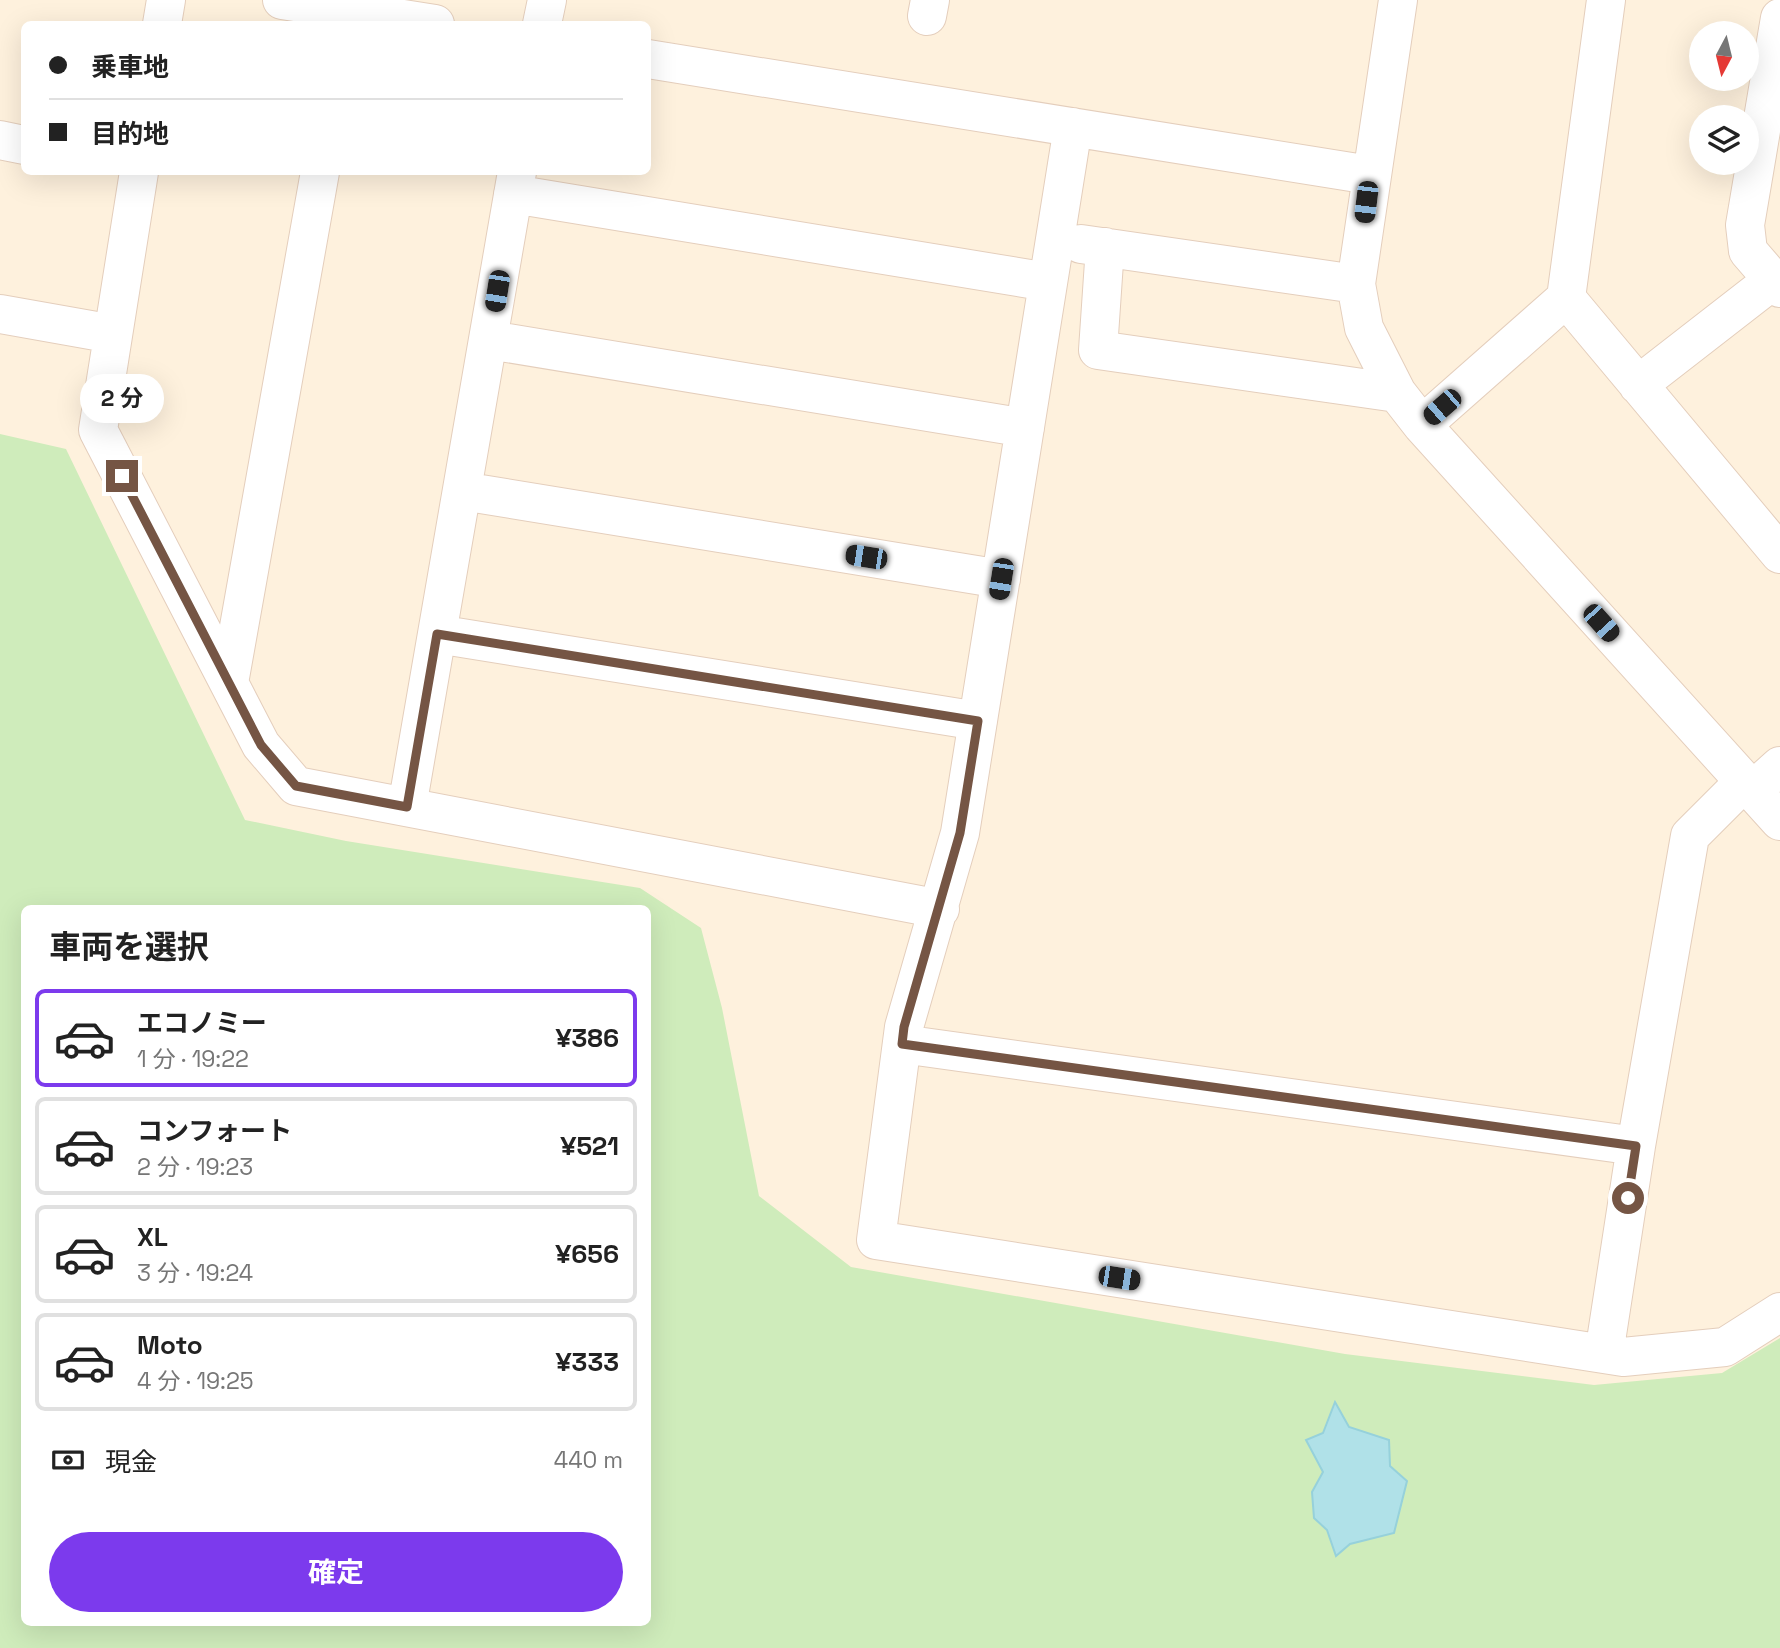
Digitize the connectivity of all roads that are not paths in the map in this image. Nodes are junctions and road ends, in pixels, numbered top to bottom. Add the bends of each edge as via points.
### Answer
1 (166, 0) edge
2 (282, 0) edge
3 (547, 0) edge
4 (1398, 0) edge
5 (1606, 0) edge
6 (348, 18) edge
7 (1780, 18) edge
8 (162, 21) edge
9 (392, 21) edge
10 (543, 21) edge
11 (651, 58) edge
12 (1073, 127) junction
13 (0, 140) edge
14 (21, 144) edge
15 (139, 175) edge
16 (319, 175) edge
17 (1370, 175) junction
18 (515, 183) edge
19 (1055, 240) junction
20 (1105, 247) junction
21 (1048, 282) junction
22 (1356, 284) junction
23 (1776, 284) edge
24 (1566, 299) junction
25 (0, 314) edge
26 (113, 334) junction
27 (489, 340) junction
28 (1638, 385) junction
29 (1397, 393) junction
30 (1422, 425) junction
31 (1025, 428) junction
32 (462, 491) junction
33 (1780, 554) edge
34 (1001, 579) junction
35 (437, 634) junction
36 (229, 683) junction
37 (978, 721) junction
38 (1759, 780) edge
39 (407, 807) junction
40 (1780, 821) edge
41 (940, 909) junction
42 (902, 1044) junction
43 (1636, 1146) junction
44 (1780, 1312) edge
45 (1604, 1354) junction

1 - 8 street
2 - 6 street
3 - 10 street
4 - 17 street
5 - 24 street
6 - 9 street
7 - 23 street via 1745,225 1748,251
11 - 12 street
12 - 17 street
12 - 19 street
13 - 14 street
15 - 26 street
16 - 36 street
17 - 22 street
18 - 21 street
18 - 27 street
19 - 20 street
19 - 21 street
20 - 22 street
20 - 29 street via 1098,350
21 - 31 street
22 - 29 street via 1364,328
23 - 28 street
24 - 28 street
24 - 30 street
25 - 26 street
26 - 36 street via 98,430
27 - 31 street
27 - 32 street
28 - 33 street
29 - 30 street
30 - 38 street
31 - 34 street
32 - 34 street
32 - 35 street
34 - 37 street
35 - 37 street
35 - 39 street
36 - 39 street via 261,745 296,786
37 - 41 street via 960,833
38 - 40 street
38 - 43 street via 1690,836
39 - 41 street
41 - 42 street
42 - 43 street
42 - 45 street via 876,1240
43 - 45 street
44 - 45 street via 1725,1347 1623,1357

